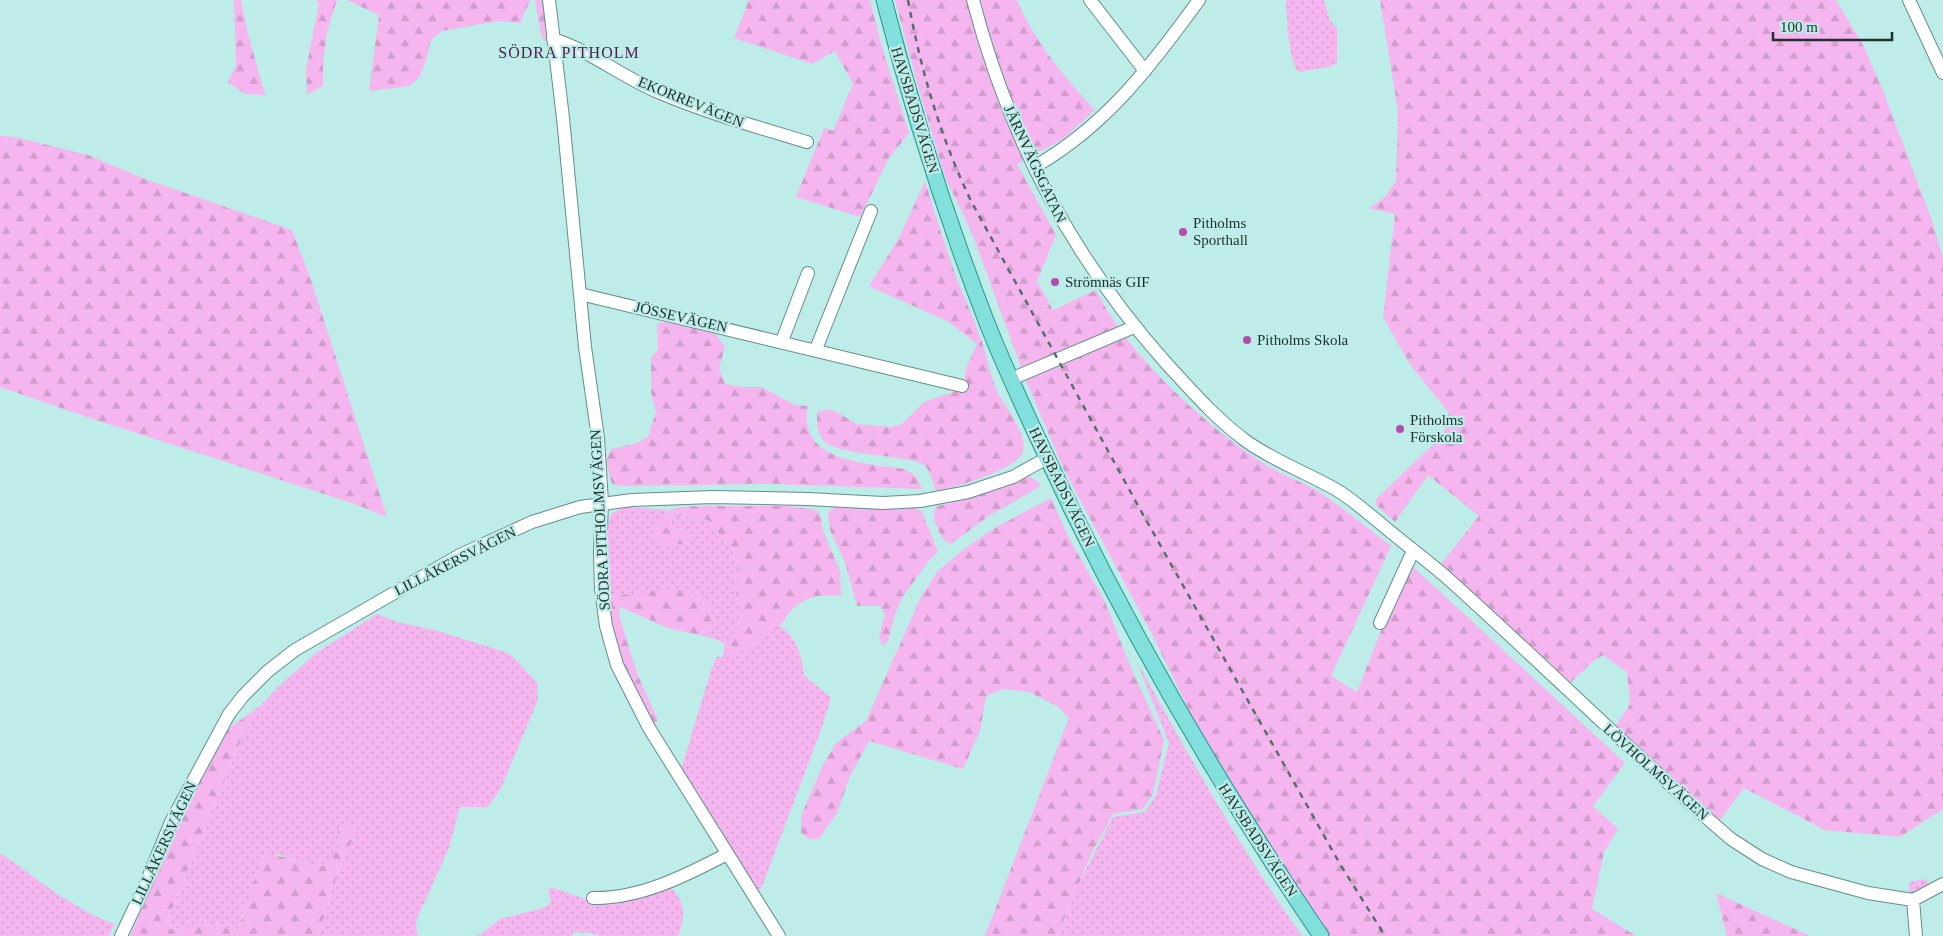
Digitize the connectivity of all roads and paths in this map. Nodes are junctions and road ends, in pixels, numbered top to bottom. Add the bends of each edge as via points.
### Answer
1 (549, 0) edge
2 (884, 0) edge
3 (973, 0) edge
4 (1090, 0) edge
5 (1199, 0) edge
6 (1910, 0) edge
7 (553, 39) junction
8 (1145, 72) junction
9 (1943, 73) edge
10 (806, 142) dead end
11 (1034, 167) junction
12 (871, 211) dead end
13 (808, 273) dead end
14 (580, 294) junction
15 (1134, 327) junction
16 (782, 341) junction
17 (816, 349) junction
18 (1011, 379) junction
19 (962, 386) dead end
20 (1047, 458) junction
21 (602, 504) junction
22 (1413, 551) junction
23 (1380, 623) dead end
24 (727, 854) junction
25 (1943, 884) edge
26 (593, 898) dead end
27 (1913, 900) junction
28 (121, 936) edge
29 (779, 936) edge
30 (1321, 936) edge
31 (1916, 936) edge

1 - 7 street, SÖDRA PITHOLMSVÄGEN
2 - 18 main road, HAVSBADSVÄGEN via 927,153 960,251
3 - 11 street, JÄRNVÄGSGATAN via 994,70
4 - 8 street
5 - 8 street
6 - 9 street
7 - 10 street, EKORREVÄGEN via 585,52 657,92 726,118
7 - 14 street, SÖDRA PITHOLMSVÄGEN
8 - 11 street via 1078,138
11 - 15 street, JÄRNVÄGSGATAN via 1076,244
12 - 17 street
13 - 16 street
14 - 16 street, JÖSSEVÄGEN
14 - 21 street, SÖDRA PITHOLMSVÄGEN via 598,438
15 - 18 street
15 - 22 street, LÖVHOLMSVÄGEN via 1189,388 1246,440 1349,498
16 - 17 street, JÖSSEVÄGEN
17 - 19 street, JÖSSEVÄGEN
18 - 20 main road, HAVSBADSVÄGEN
20 - 21 street, LILLÅKERSVÄGEN via 1013,477 968,492 920,501 883,503 712,497
20 - 30 main road, HAVSBADSVÄGEN via 1092,550 1175,704 1252,834
21 - 24 street, SÖDRA PITHOLMSVÄGEN via 601,589 606,626 617,665 649,728
21 - 28 street, LILLÅKERSVÄGEN via 580,507 532,522 460,555 295,650 268,672 229,714 171,822
22 - 23 street
22 - 27 street, LÖVHOLMSVÄGEN via 1731,839 1762,859 1791,872 1868,893
24 - 26 street via 650,888 608,898
24 - 29 street, SÖDRA PITHOLMSVÄGEN
25 - 27 street
27 - 31 street

